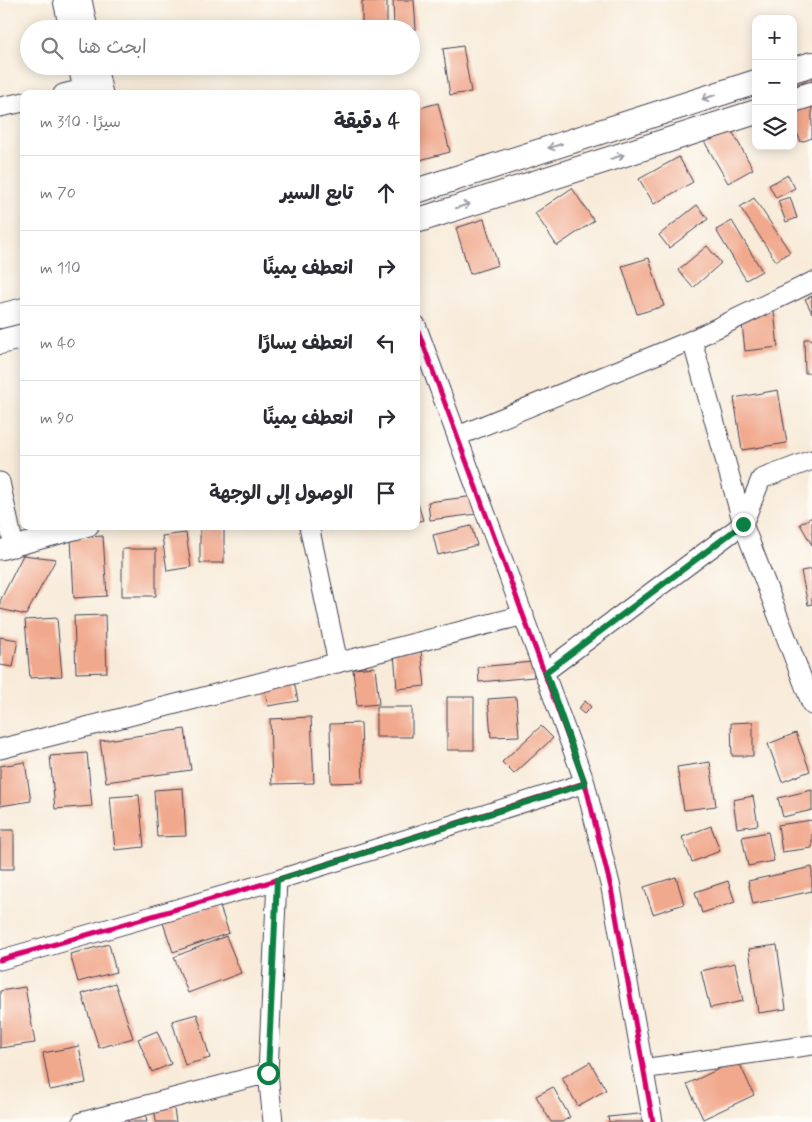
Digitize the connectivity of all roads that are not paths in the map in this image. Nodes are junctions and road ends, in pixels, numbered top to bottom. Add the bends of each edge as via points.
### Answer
1 (63, 0) edge
2 (82, 0) edge
3 (67, 20) edge
4 (86, 20) edge
5 (812, 64) edge
6 (797, 69) edge
7 (80, 75) edge
8 (99, 75) edge
9 (752, 83) edge
10 (83, 90) edge
11 (102, 90) edge
12 (812, 94) edge
13 (797, 99) edge
14 (20, 103) edge
15 (0, 107) edge
16 (752, 113) edge
17 (420, 190) edge
18 (420, 220) edge
19 (812, 282) edge
20 (20, 311) edge
21 (0, 316) edge
22 (420, 336) edge
23 (20, 337) edge
24 (692, 340) junction
25 (0, 342) edge
26 (458, 436) junction
27 (812, 460) edge
28 (0, 482) edge
29 (743, 524) junction
30 (74, 530) edge
31 (310, 530) edge
32 (7, 548) edge
33 (524, 615) junction
34 (804, 659) edge
35 (338, 663) junction
36 (546, 672) junction
37 (812, 705) edge
38 (0, 749) edge
39 (585, 784) junction
40 (277, 880) junction
41 (0, 960) edge
42 (812, 1045) edge
43 (642, 1069) junction
44 (268, 1073) junction
45 (82, 1122) edge
46 (273, 1122) edge
47 (652, 1122) edge

1 - 3 street
2 - 4 street
5 - 6 street
7 - 10 street
8 - 11 street
9 -> 17 street
12 - 13 street
14 - 15 street
18 -> 16 street
19 - 24 street
20 - 21 street
22 - 26 street
23 - 25 street
24 - 26 street
24 - 29 street
26 - 33 street
27 - 29 street via 761,480
28 - 32 street
29 - 34 street
29 - 36 street
30 - 32 street
31 - 35 street
33 - 35 street
33 - 36 street
34 - 37 street
35 - 38 street
36 - 39 street
39 - 40 street
39 - 43 street via 611,888
40 - 41 street
40 - 44 street
42 - 43 street
43 - 47 street
44 - 45 street
44 - 46 street

